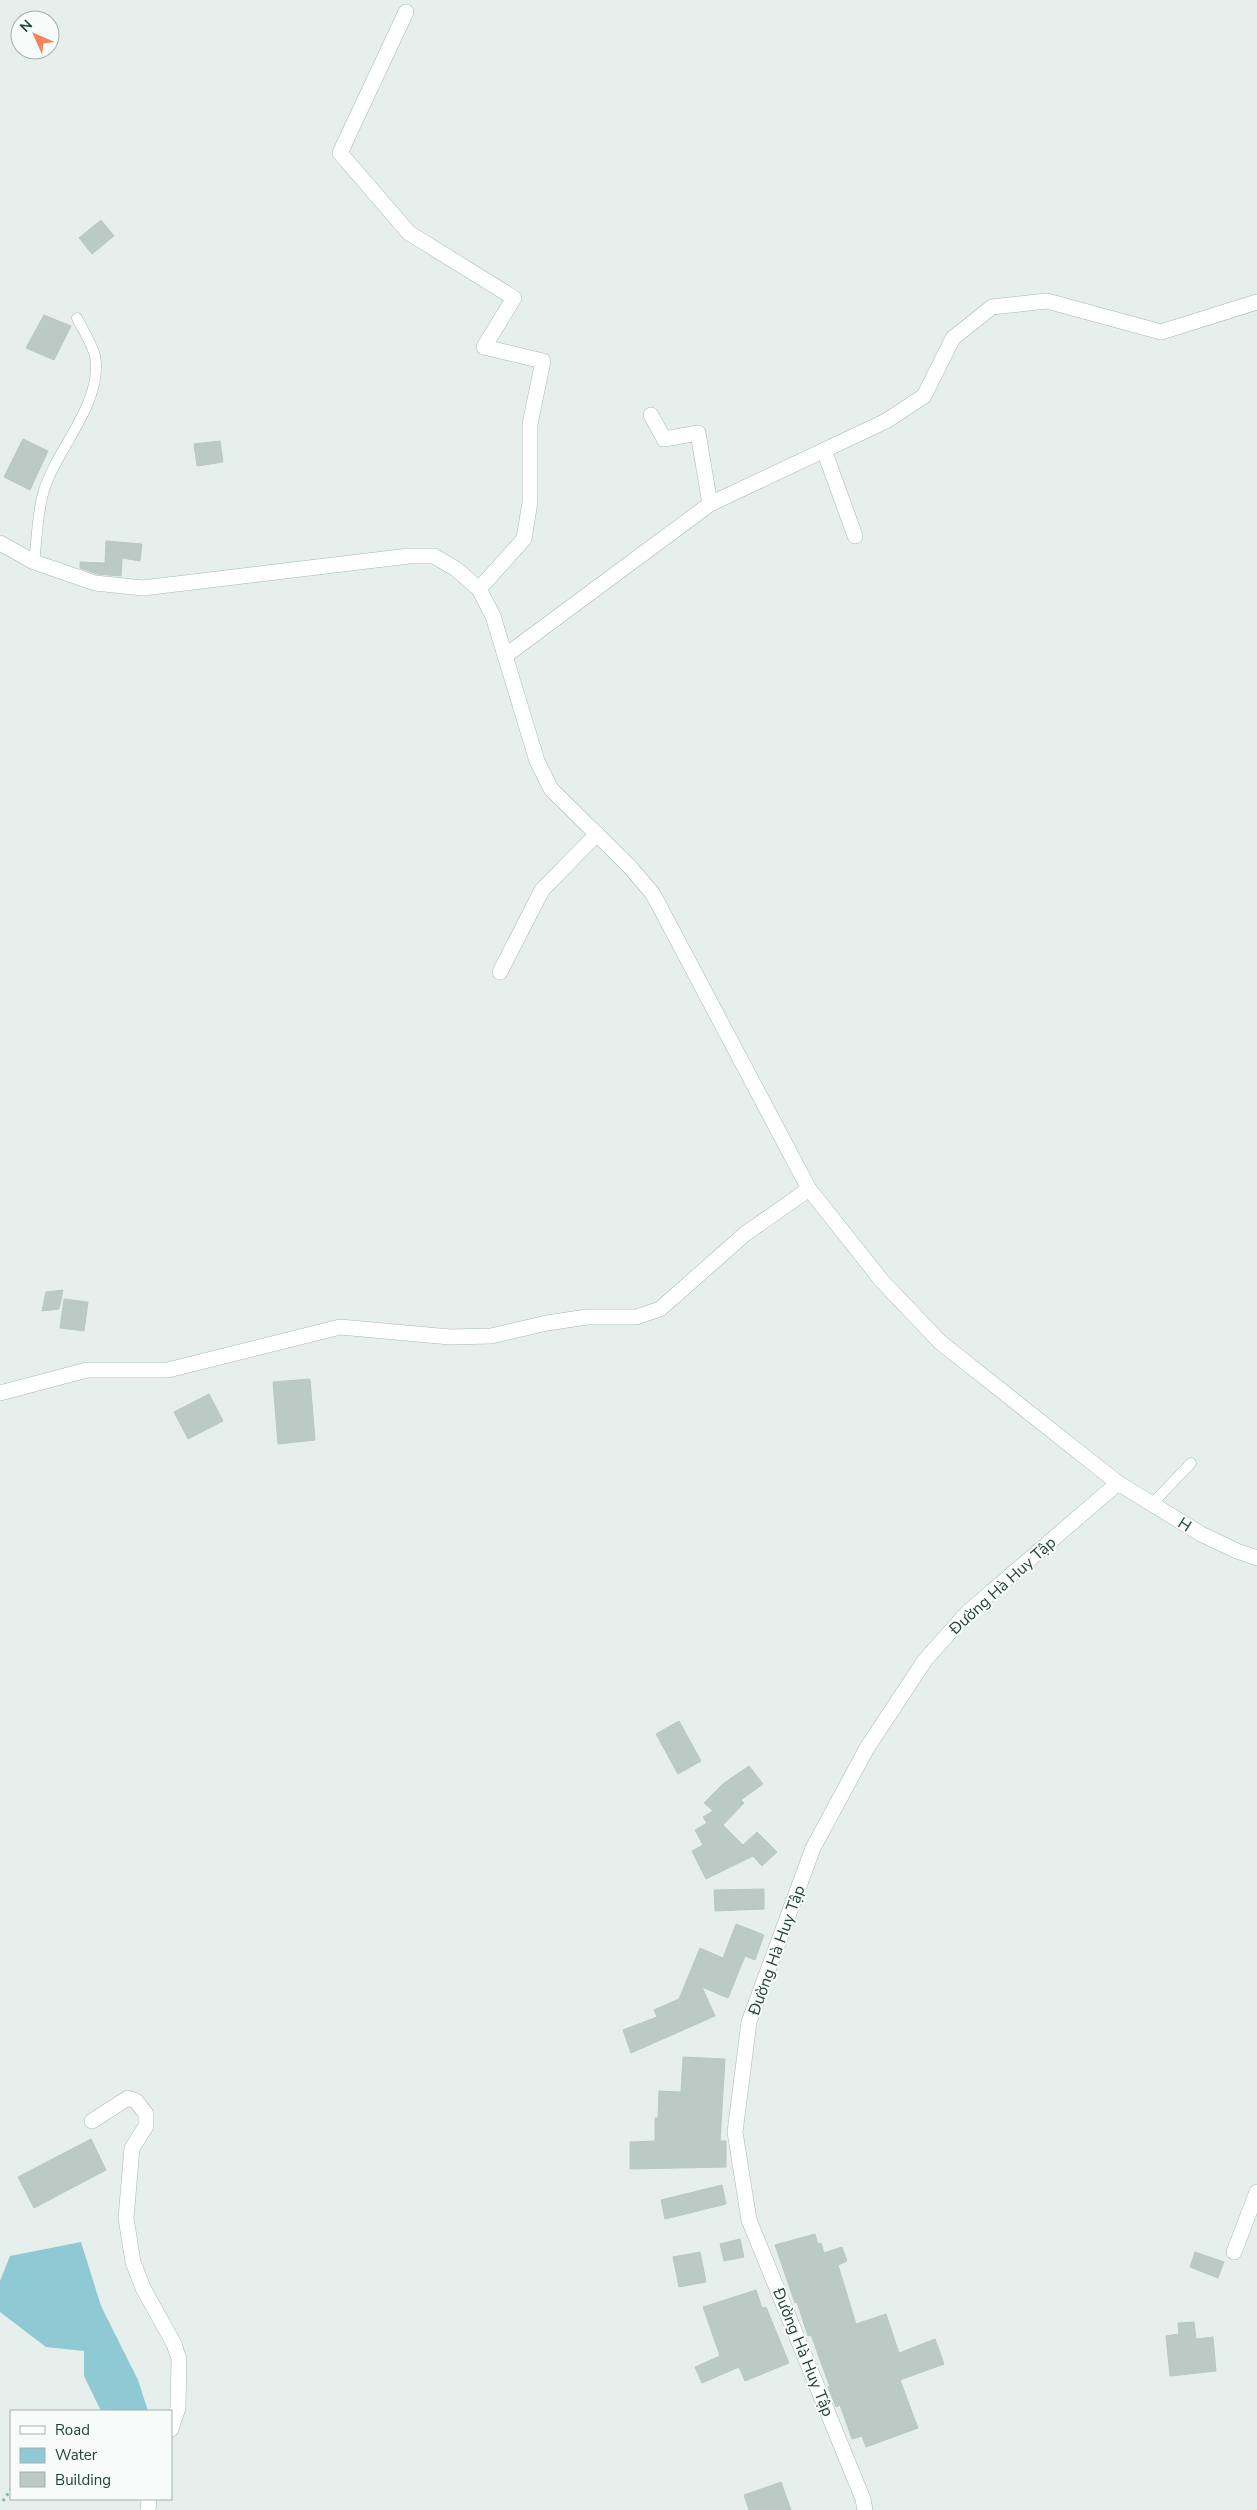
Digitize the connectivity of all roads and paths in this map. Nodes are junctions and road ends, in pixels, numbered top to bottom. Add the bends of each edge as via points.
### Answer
1 (406, 12) dead end
2 (1257, 302) edge
3 (78, 318) dead end
4 (652, 415) dead end
5 (824, 450) junction
6 (710, 504) junction
7 (855, 536) dead end
8 (0, 544) edge
9 (34, 562) junction
10 (479, 589) junction
11 (505, 656) junction
12 (598, 834) junction
13 (500, 972) dead end
14 (810, 1189) junction
15 (0, 1393) edge
16 (1191, 1463) dead end
17 (1118, 1483) junction
18 (1152, 1504) junction
19 (1257, 1558) edge
20 (92, 2121) dead end
21 (1257, 2192) edge
22 (1234, 2252) dead end
23 (172, 2426) edge
24 (10, 2490) edge
25 (3, 2501) dead end
26 (865, 2510) edge

1 - 10 street via 340,153 409,233 514,298 484,347 544,361 530,424 530,502 524,539
2 - 5 street via 1161,332 1047,301 992,307 954,338 924,396 886,421
3 - 9 lane via 95,357 93,383 79,422 43,494
4 - 6 street via 664,439 698,433
5 - 6 street
5 - 7 street
6 - 11 street
8 - 9 street
9 - 10 street via 95,583 143,588 409,556 434,556 456,569
10 - 11 street, H
11 - 12 street, H via 537,761 551,789
12 - 13 street via 542,890
12 - 14 street, H via 653,894
14 - 15 street via 745,1234 660,1309 636,1318 587,1317 491,1336 450,1337 340,1327 168,1370 87,1370
14 - 17 street, H via 882,1281 940,1342
16 - 18 lane
17 - 18 street, H
17 - 26 street, Đường Hà Huy Tập via 967,1612 925,1660 867,1748 813,1848 749,2022 735,2132 749,2220
18 - 19 street, H via 1201,1534
20 - 23 street via 128,2098 146,2114 146,2126 132,2148 126,2218 133,2262 179,2359 178,2408
21 - 22 street
24 - 25 path

